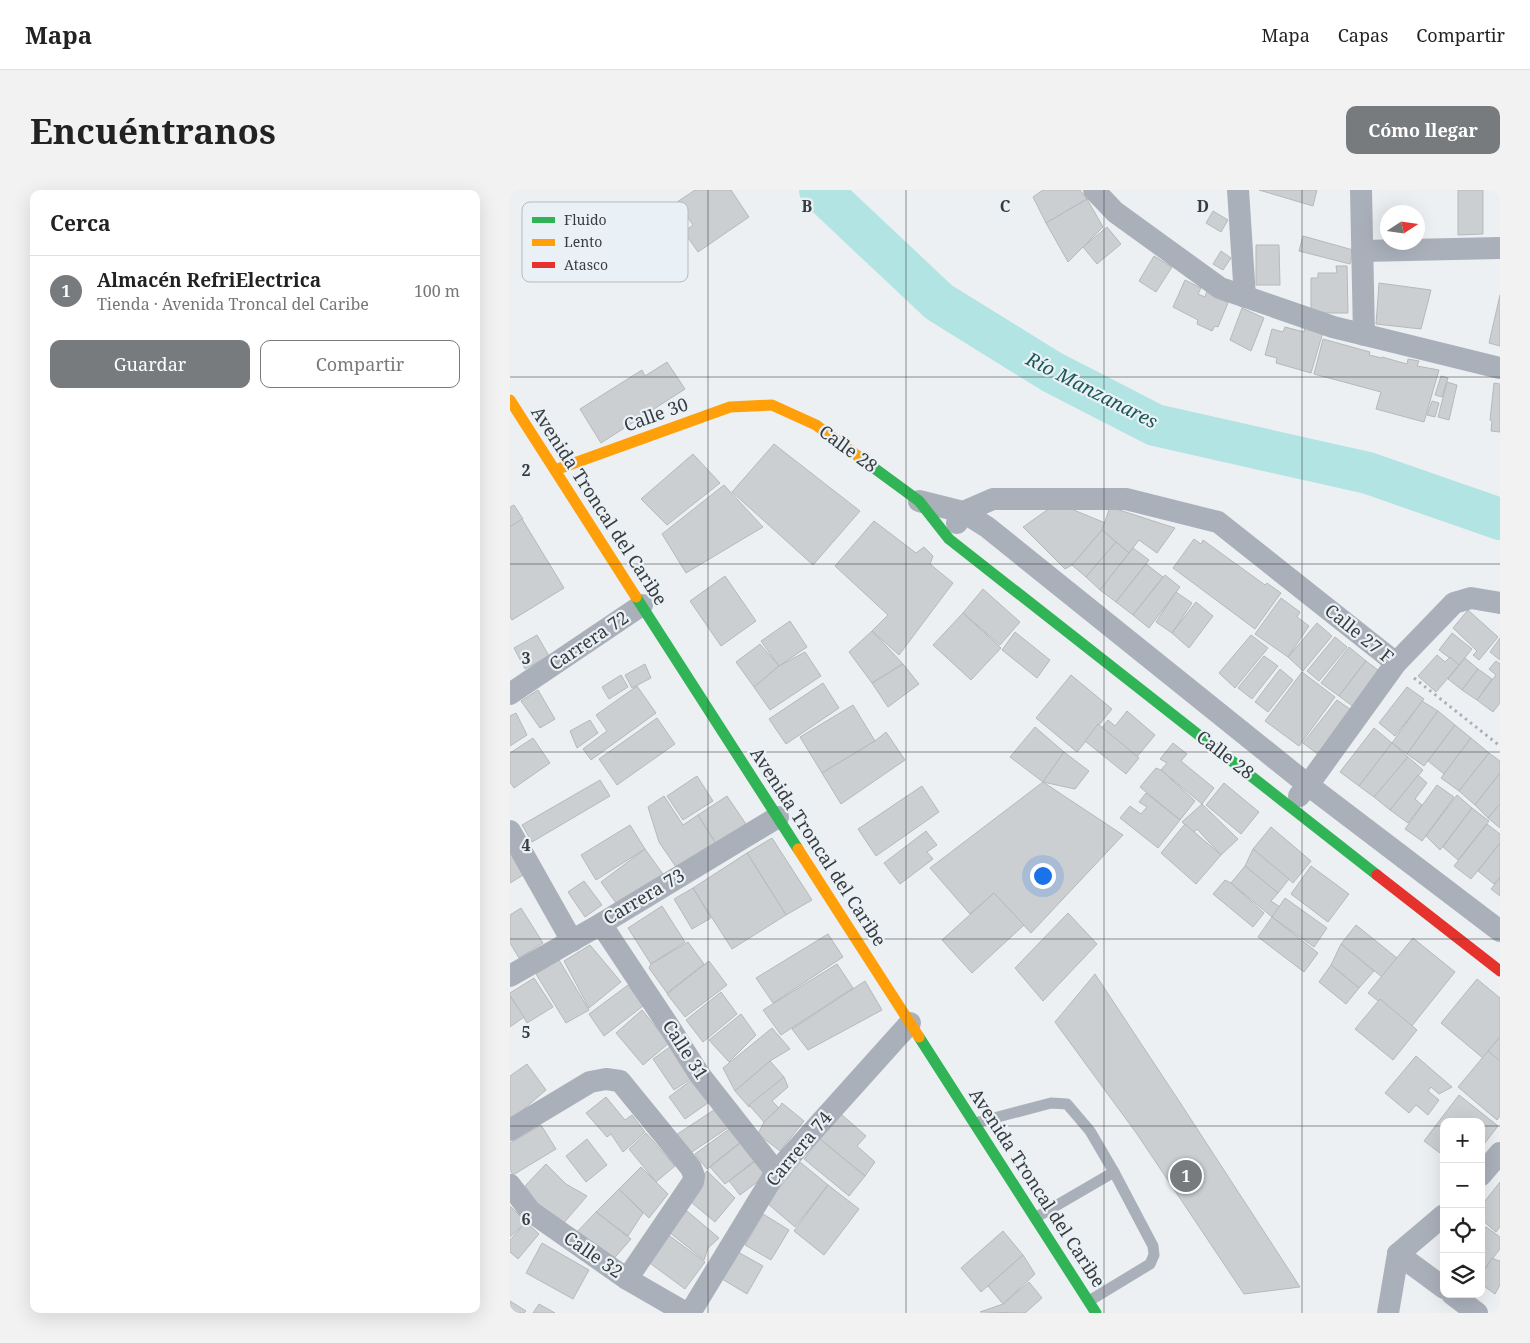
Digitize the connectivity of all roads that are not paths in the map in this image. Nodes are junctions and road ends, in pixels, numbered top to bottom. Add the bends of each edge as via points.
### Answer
1 (1094, 190) edge
2 (1116, 190) edge
3 (1238, 190) edge
4 (1361, 190) edge
5 (1115, 212) junction
6 (1500, 248) edge
7 (1362, 251) junction
8 (1245, 297) junction
9 (1364, 335) junction
10 (1500, 368) edge
11 (510, 400) edge
12 (772, 405) joint
13 (555, 470) junction
14 (919, 501) junction
15 (963, 512) junction
16 (949, 539) junction
17 (1500, 603) edge
18 (642, 605) junction
19 (1396, 663) junction
20 (510, 694) edge
21 (1308, 785) junction
22 (1290, 806) junction
23 (778, 817) junction
24 (510, 831) edge
25 (601, 924) junction
26 (1500, 931) edge
27 (572, 941) junction
28 (1500, 971) edge
29 (510, 976) edge
30 (910, 1023) junction
31 (975, 1123) junction
32 (510, 1130) edge
33 (1500, 1153) edge
34 (1485, 1170) edge
35 (776, 1172) junction
36 (1114, 1172) junction
37 (510, 1185) edge
38 (1035, 1218) junction
39 (1440, 1218) edge
40 (1398, 1254) junction
41 (627, 1279) junction
42 (1440, 1285) edge
43 (1457, 1298) edge
44 (1089, 1301) junction
45 (688, 1313) edge
46 (1096, 1313) edge
47 (1388, 1313) edge
48 (1477, 1313) edge

1 - 5 street
2 - 5 street
3 - 8 street
4 - 7 street
5 - 8 street via 1220,288
6 - 7 street
7 - 9 street
8 - 9 street
9 - 10 street
11 - 13 main road, Avenida Troncal del Caribe
12 - 13 main road, Calle 30 via 730,407
12 - 14 main road, Calle 28 via 816,425
13 - 18 main road, Avenida Troncal del Caribe
14 - 15 street, Calle 28
14 - 16 main road, Calle 28
15 - 16 street
15 - 19 street, Calle 27 F via 993,499 1126,499 1218,522
15 - 21 street, Calle 28 via 987,527
16 - 22 main road, Calle 28
17 - 19 street via 1471,598 1454,603
18 - 20 street, Carrera 72
18 - 23 main road, Avenida Troncal del Caribe
19 - 21 street
21 - 22 street
21 - 26 street, Calle 28
22 - 28 main road, Calle 28
23 - 25 street, Carrera 73
23 - 30 main road, Avenida Troncal del Caribe
24 - 27 street
25 - 27 street, Carrera 73
25 - 35 street, Calle 31 via 699,1074
27 - 29 street, Carrera 73
30 - 31 main road, Avenida Troncal del Caribe
30 - 35 street, Carrera 74
31 - 36 lane via 1051,1103 1067,1104 1090,1131
31 - 38 main road, Avenida Troncal del Caribe
32 - 41 street via 590,1082 620,1081 691,1168 693,1182
33 - 34 street
35 - 45 street, Carrera 74
36 - 38 lane
36 - 44 lane via 1153,1246 1154,1255 1150,1264
37 - 41 street, Calle 32 via 530,1211
38 - 44 main road, Avenida Troncal del Caribe
39 - 40 street
40 - 42 street
40 - 47 street
41 - 45 street, Calle 32
43 - 48 street
44 - 46 main road, Avenida Troncal del Caribe

